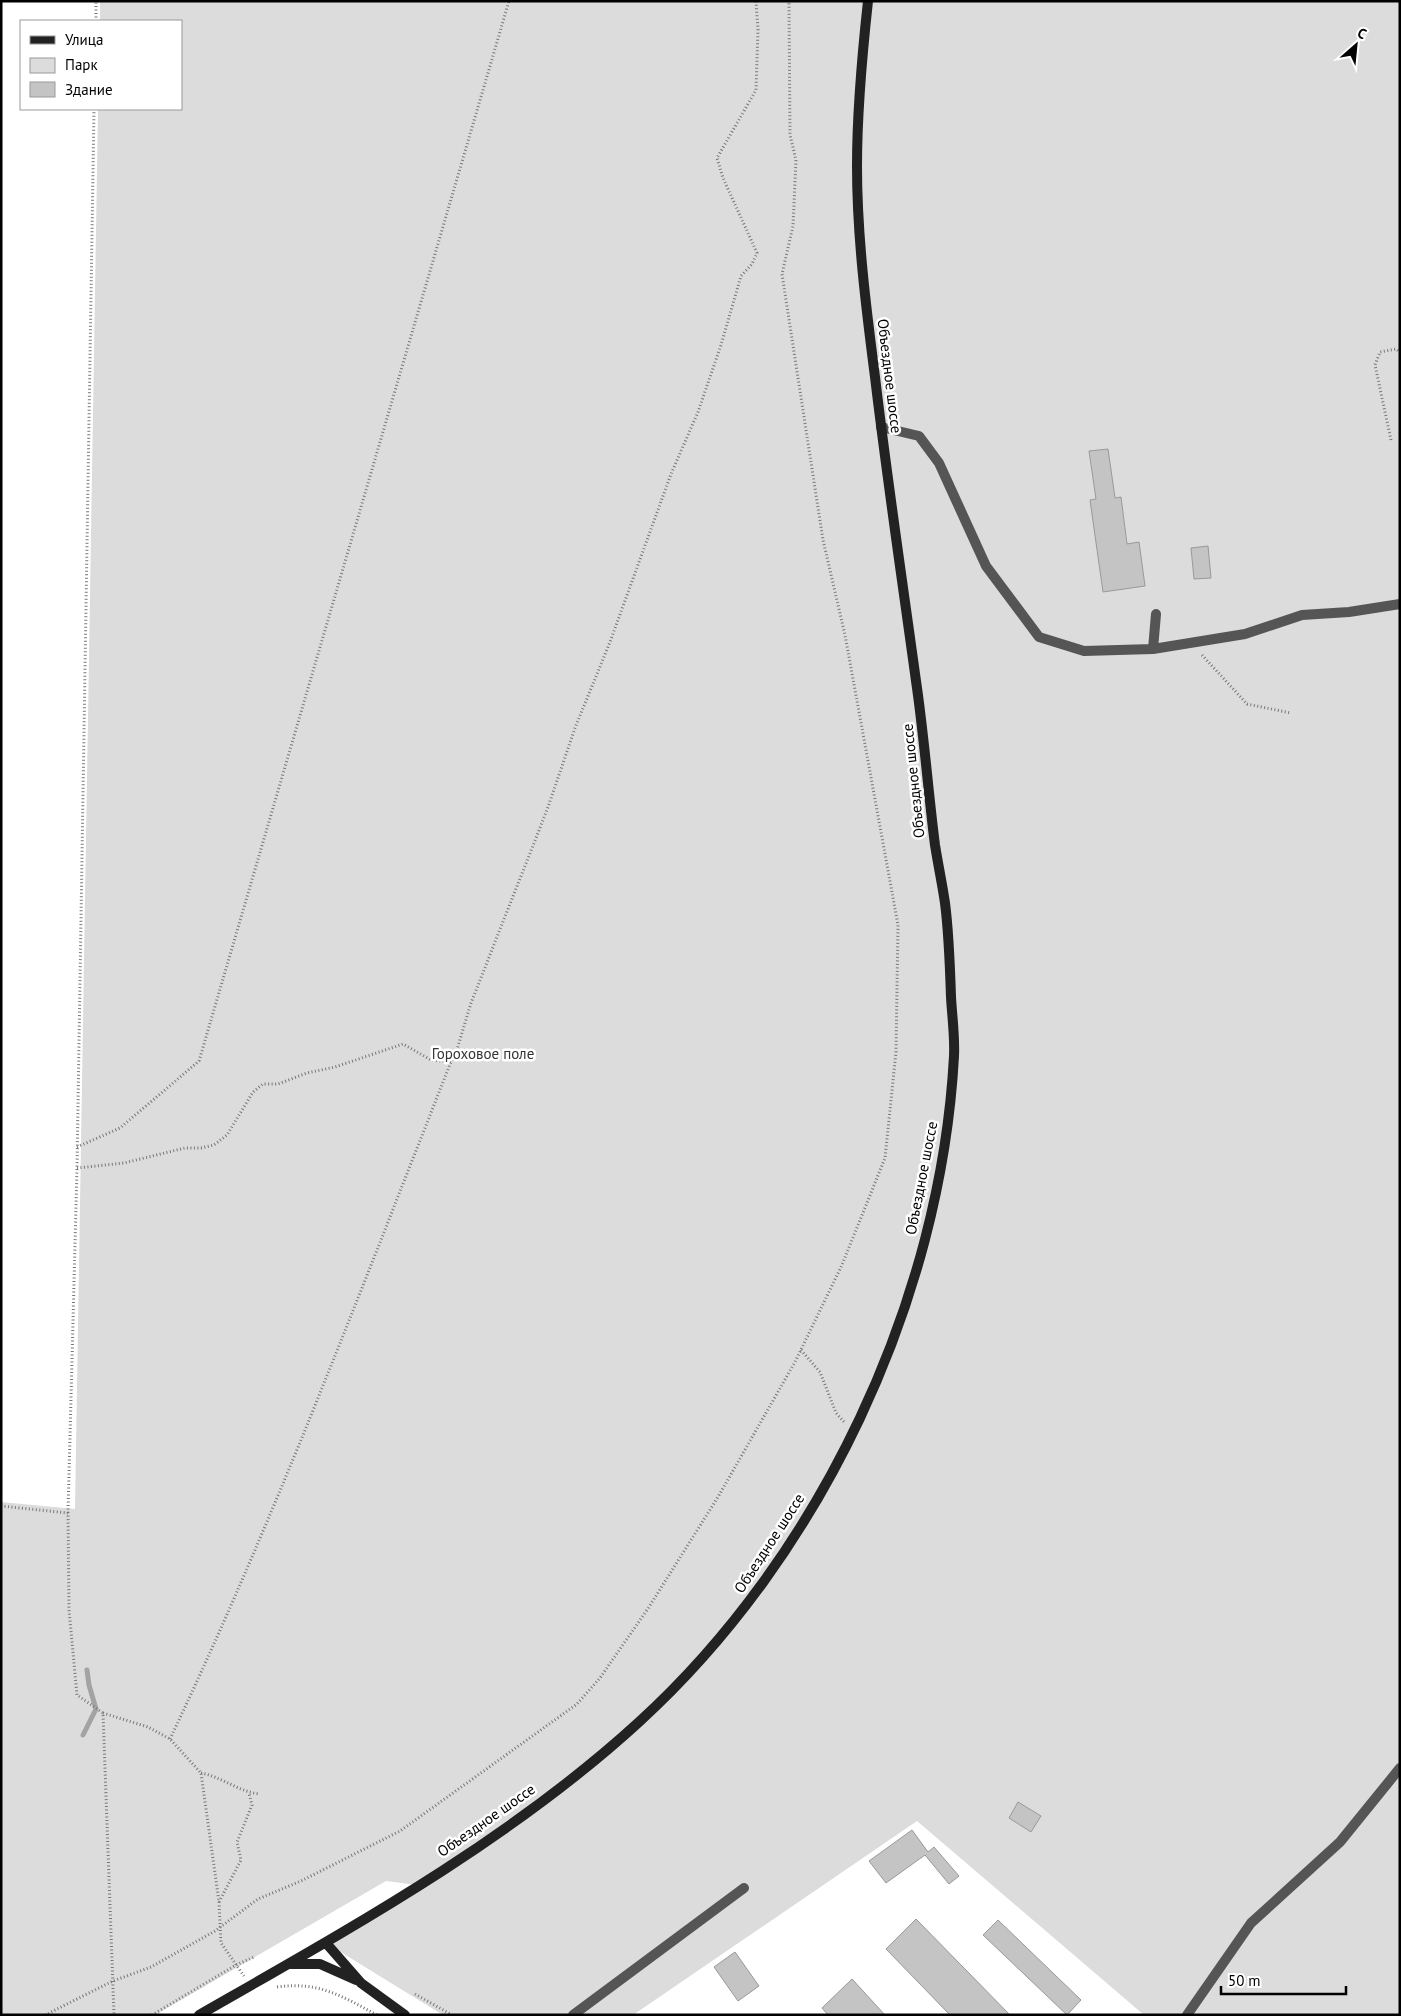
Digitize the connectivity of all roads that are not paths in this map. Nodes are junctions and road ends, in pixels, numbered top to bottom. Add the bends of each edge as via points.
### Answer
1 (868, 1) edge
2 (881, 427) junction
3 (1400, 604) edge
4 (1156, 614) dead end
5 (1153, 649) junction
6 (1400, 1768) edge
7 (744, 1888) dead end
8 (326, 1943) junction
9 (288, 1964) junction
10 (361, 1983) junction
11 (199, 2015) edge
12 (405, 2015) edge
13 (573, 2015) edge
14 (1188, 2015) edge

1 - 2 street, Объездное шоссе via 856,172 865,298
2 - 5 lane via 919,436 938,463 986,566 1039,637 1084,651
2 - 8 street, Объездное шоссе via 946,909 954,1050 943,1159 922,1252 893,1341 854,1431 806,1516 726,1631 676,1687 635,1726 535,1805
3 - 5 lane via 1302,615 1245,634
4 - 5 lane
6 - 14 lane via 1340,1842 1252,1922
7 - 13 lane
8 - 9 street, Объездное шоссе
8 - 10 street
9 - 10 street via 320,1964
9 - 11 street, Объездное шоссе
10 - 12 street

